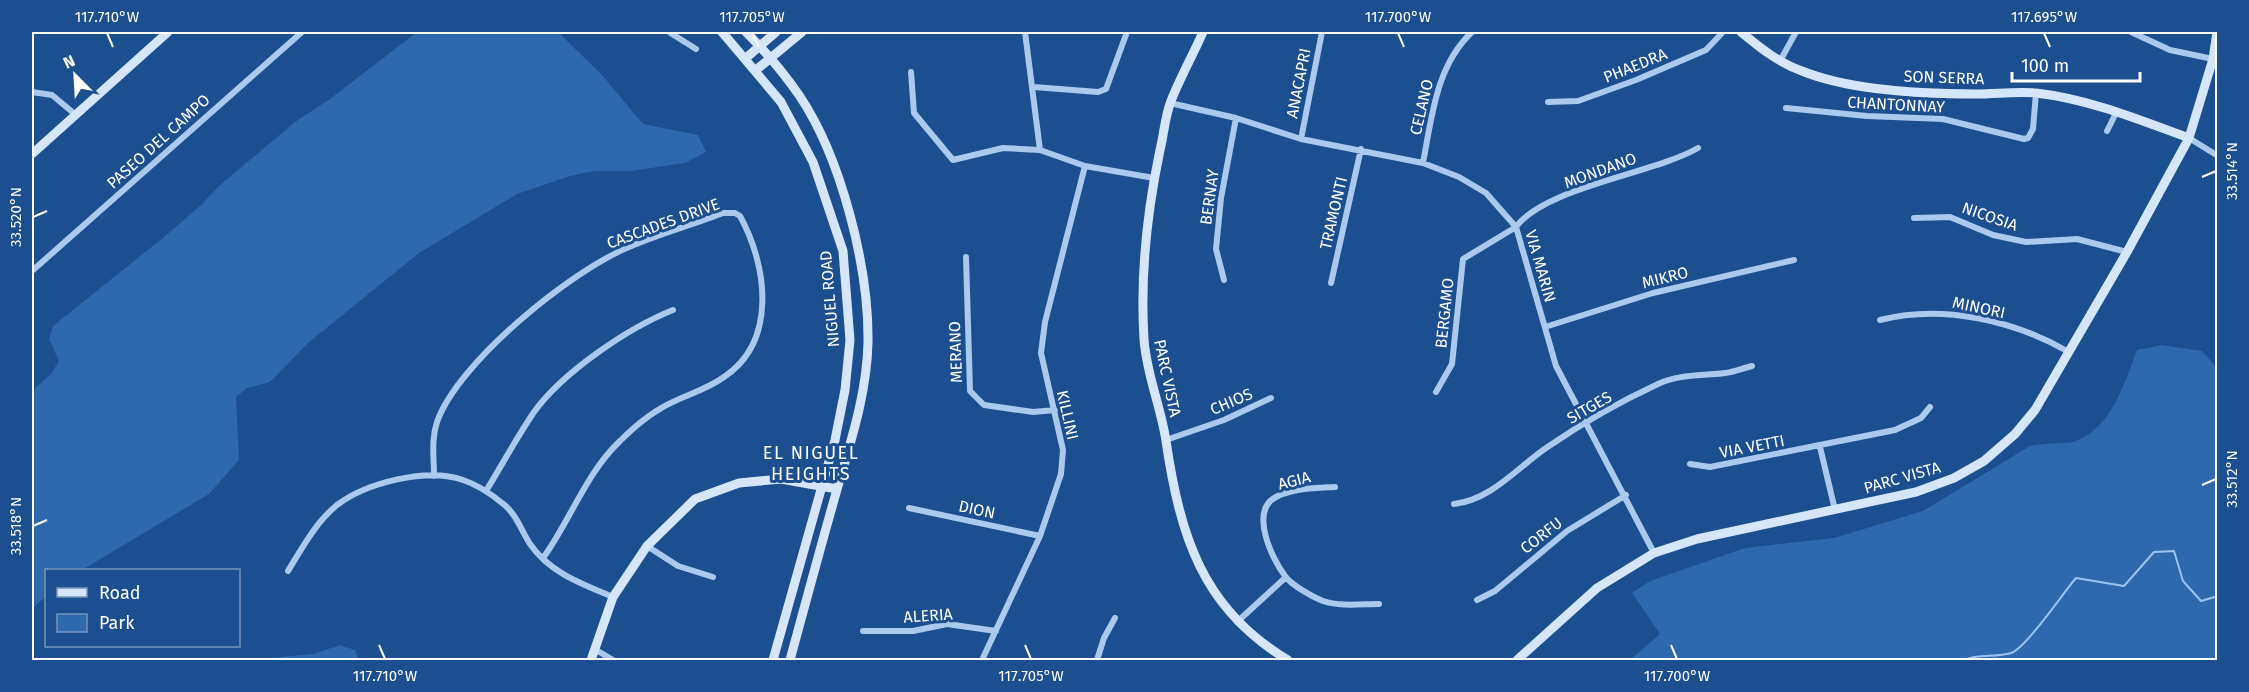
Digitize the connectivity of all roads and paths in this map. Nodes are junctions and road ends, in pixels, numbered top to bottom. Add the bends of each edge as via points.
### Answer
1 (168, 32) edge
2 (302, 32) edge
3 (669, 32) edge
4 (722, 32) edge
5 (746, 32) edge
6 (776, 32) edge
7 (802, 32) edge
8 (1025, 32) edge
9 (1127, 32) edge
10 (1203, 32) edge
11 (1322, 32) edge
12 (1472, 32) edge
13 (1722, 32) edge
14 (1741, 32) edge
15 (1796, 32) edge
16 (2131, 32) edge
17 (2217, 32) edge
18 (759, 45) junction
19 (696, 49) dead end
20 (746, 58) junction
21 (771, 58) junction
22 (2213, 59) junction
23 (1780, 61) junction
24 (756, 70) junction
25 (911, 72) dead end
26 (1034, 87) junction
27 (32, 92) edge
28 (2036, 93) junction
29 (1548, 102) dead end
30 (1170, 103) junction
31 (1786, 108) dead end
32 (2117, 111) junction
33 (76, 115) junction
34 (1236, 118) junction
35 (2107, 131) dead end
36 (2189, 138) junction
37 (1301, 139) junction
38 (1698, 147) dead end
39 (1361, 149) junction
40 (1040, 150) junction
41 (32, 154) edge
42 (2217, 156) edge
43 (1423, 163) junction
44 (1085, 165) junction
45 (1154, 177) junction
46 (1914, 218) dead end
47 (1516, 227) junction
48 (2127, 252) junction
49 (966, 257) dead end
50 (1794, 260) dead end
51 (32, 271) edge
52 (1224, 280) dead end
53 (1331, 283) dead end
54 (673, 310) dead end
55 (1880, 320) dead end
56 (1545, 327) junction
57 (2068, 352) junction
58 (1752, 366) dead end
59 (1436, 392) dead end
60 (1271, 398) dead end
61 (1930, 407) dead end
62 (1055, 410) junction
63 (1586, 422) junction
64 (1166, 440) junction
65 (1820, 447) junction
66 (1690, 464) dead end
67 (1061, 474) junction
68 (434, 476) junction
69 (1068, 479) dead end
70 (1335, 487) dead end
71 (820, 488) junction
72 (837, 489) junction
73 (486, 491) junction
74 (1626, 495) junction
75 (1454, 504) dead end
76 (909, 507) dead end
77 (1835, 510) junction
78 (1040, 536) junction
79 (647, 546) junction
80 (1654, 553) junction
81 (543, 558) junction
82 (288, 571) dead end
83 (713, 577) dead end
84 (1286, 578) junction
85 (614, 597) junction
86 (1477, 600) dead end
87 (1379, 604) dead end
88 (1115, 618) dead end
89 (1236, 622) junction
90 (863, 631) dead end
91 (996, 631) junction
92 (596, 650) junction
93 (591, 660) edge
94 (613, 660) edge
95 (773, 660) edge
96 (790, 660) edge
97 (982, 660) edge
98 (1097, 660) edge
99 (1288, 660) edge
100 (1517, 660) edge

1 - 33 street
2 - 51 street, PASEO DEL CAMPO
3 - 19 street
4 - 20 street, NIGUEL ROAD
5 - 18 street, NIGUEL ROAD
6 - 18 street
7 - 21 street
8 - 26 street
9 - 26 street via 1106,89 1098,92
10 - 30 street, PARC VISTA
11 - 37 street, ANACAPRI
12 - 43 street, CELANO via 1456,46 1439,84
13 - 29 street, PHAEDRA via 1706,50 1636,80 1578,101
14 - 23 street, SON SERRA
15 - 23 street
16 - 22 street via 2170,50
17 - 22 street, PARC VISTA
18 - 20 street
18 - 21 street, NIGUEL ROAD
20 - 24 street, NIGUEL ROAD
21 - 24 street
21 - 72 street, NIGUEL ROAD via 800,96 824,144 860,252 868,342 852,441
22 - 36 street, PARC VISTA
23 - 28 street, SON SERRA via 1840,82 1896,90
24 - 71 street, NIGUEL ROAD via 781,102 813,162 843,251 850,340 835,440
25 - 40 street via 914,112 953,160 1003,148
26 - 40 street
27 - 33 street via 52,95
28 - 31 street, CHANTONNAY via 2033,129 2024,139 1943,119
28 - 32 street, SON SERRA
30 - 34 street, VIA MARIN
30 - 45 street, PARC VISTA
32 - 35 street
32 - 36 street, SON SERRA
33 - 41 street
34 - 37 street, VIA MARIN
34 - 52 street, BERNAY via 1216,249
36 - 42 street
36 - 48 street, PARC VISTA
37 - 39 street, VIA MARIN
38 - 47 street, MONDANO via 1678,159 1547,204
39 - 43 street, VIA MARIN
39 - 53 street, TRAMONTI
40 - 44 street
43 - 47 street, VIA MARIN via 1486,193
44 - 45 street
44 - 62 street, KILLINI via 1045,322 1041,353
45 - 64 street, PARC VISTA via 1143,267 1144,341
46 - 48 street, NICOSIA via 1950,217 1993,235 2026,242 2077,239
47 - 56 street, VIA MARIN
47 - 59 street, BERGAMO via 1463,259 1452,364
48 - 57 street, PARC VISTA
49 - 62 street, MERANO via 970,391 984,405 1032,412
50 - 56 street, MIKRO via 1653,293
54 - 73 street via 647,320 566,376 534,412
55 - 57 street, MINORI via 1942,312 2026,332
56 - 63 street, VIA MARIN via 1556,366
57 - 77 street, PARC VISTA via 2035,410 1984,461 1954,478 1916,492
58 - 63 street, SITGES via 1727,373 1681,376 1660,383
60 - 64 street, CHIOS
61 - 65 street, VIA VETTI via 1907,426
62 - 67 street, KILLINI via 1063,450
63 - 74 street, VIA MARIN
63 - 75 street, SITGES via 1494,488 1470,502
64 - 89 street, PARC VISTA via 1170,477 1203,578
65 - 66 street, VIA VETTI via 1710,467
65 - 77 street
67 - 69 street
67 - 78 street, KILLINI
68 - 73 street via 461,479
68 - 81 street, CASCADES DRIVE via 433,441 445,404 457,386 527,314 598,262 628,247 723,213 735,213 743,222 763,287 763,310 749,349 726,376 650,416 618,443 599,465
68 - 82 street via 380,483 336,506 316,526
70 - 84 street, AGIA via 1304,489 1270,502 1263,529
71 - 72 street
71 - 79 street via 781,479 739,483 694,499
71 - 95 street, NIGUEL ROAD
72 - 96 street, NIGUEL ROAD
73 - 81 street via 505,505
74 - 80 street, VIA MARIN
74 - 86 street, CORFU via 1567,531 1495,591
76 - 78 street, DION
77 - 80 street, PARC VISTA via 1697,539
78 - 91 street, KILLINI
79 - 83 street via 678,566
79 - 85 street
80 - 100 street, PARC VISTA via 1596,588
81 - 85 street via 572,580
84 - 87 street, AGIA via 1322,601 1338,605
84 - 89 street
85 - 92 street
88 - 98 street
89 - 99 street, PARC VISTA via 1263,646
90 - 91 street, ALERIA via 913,631 947,624
91 - 97 street, KILLINI
92 - 93 street
92 - 94 street

